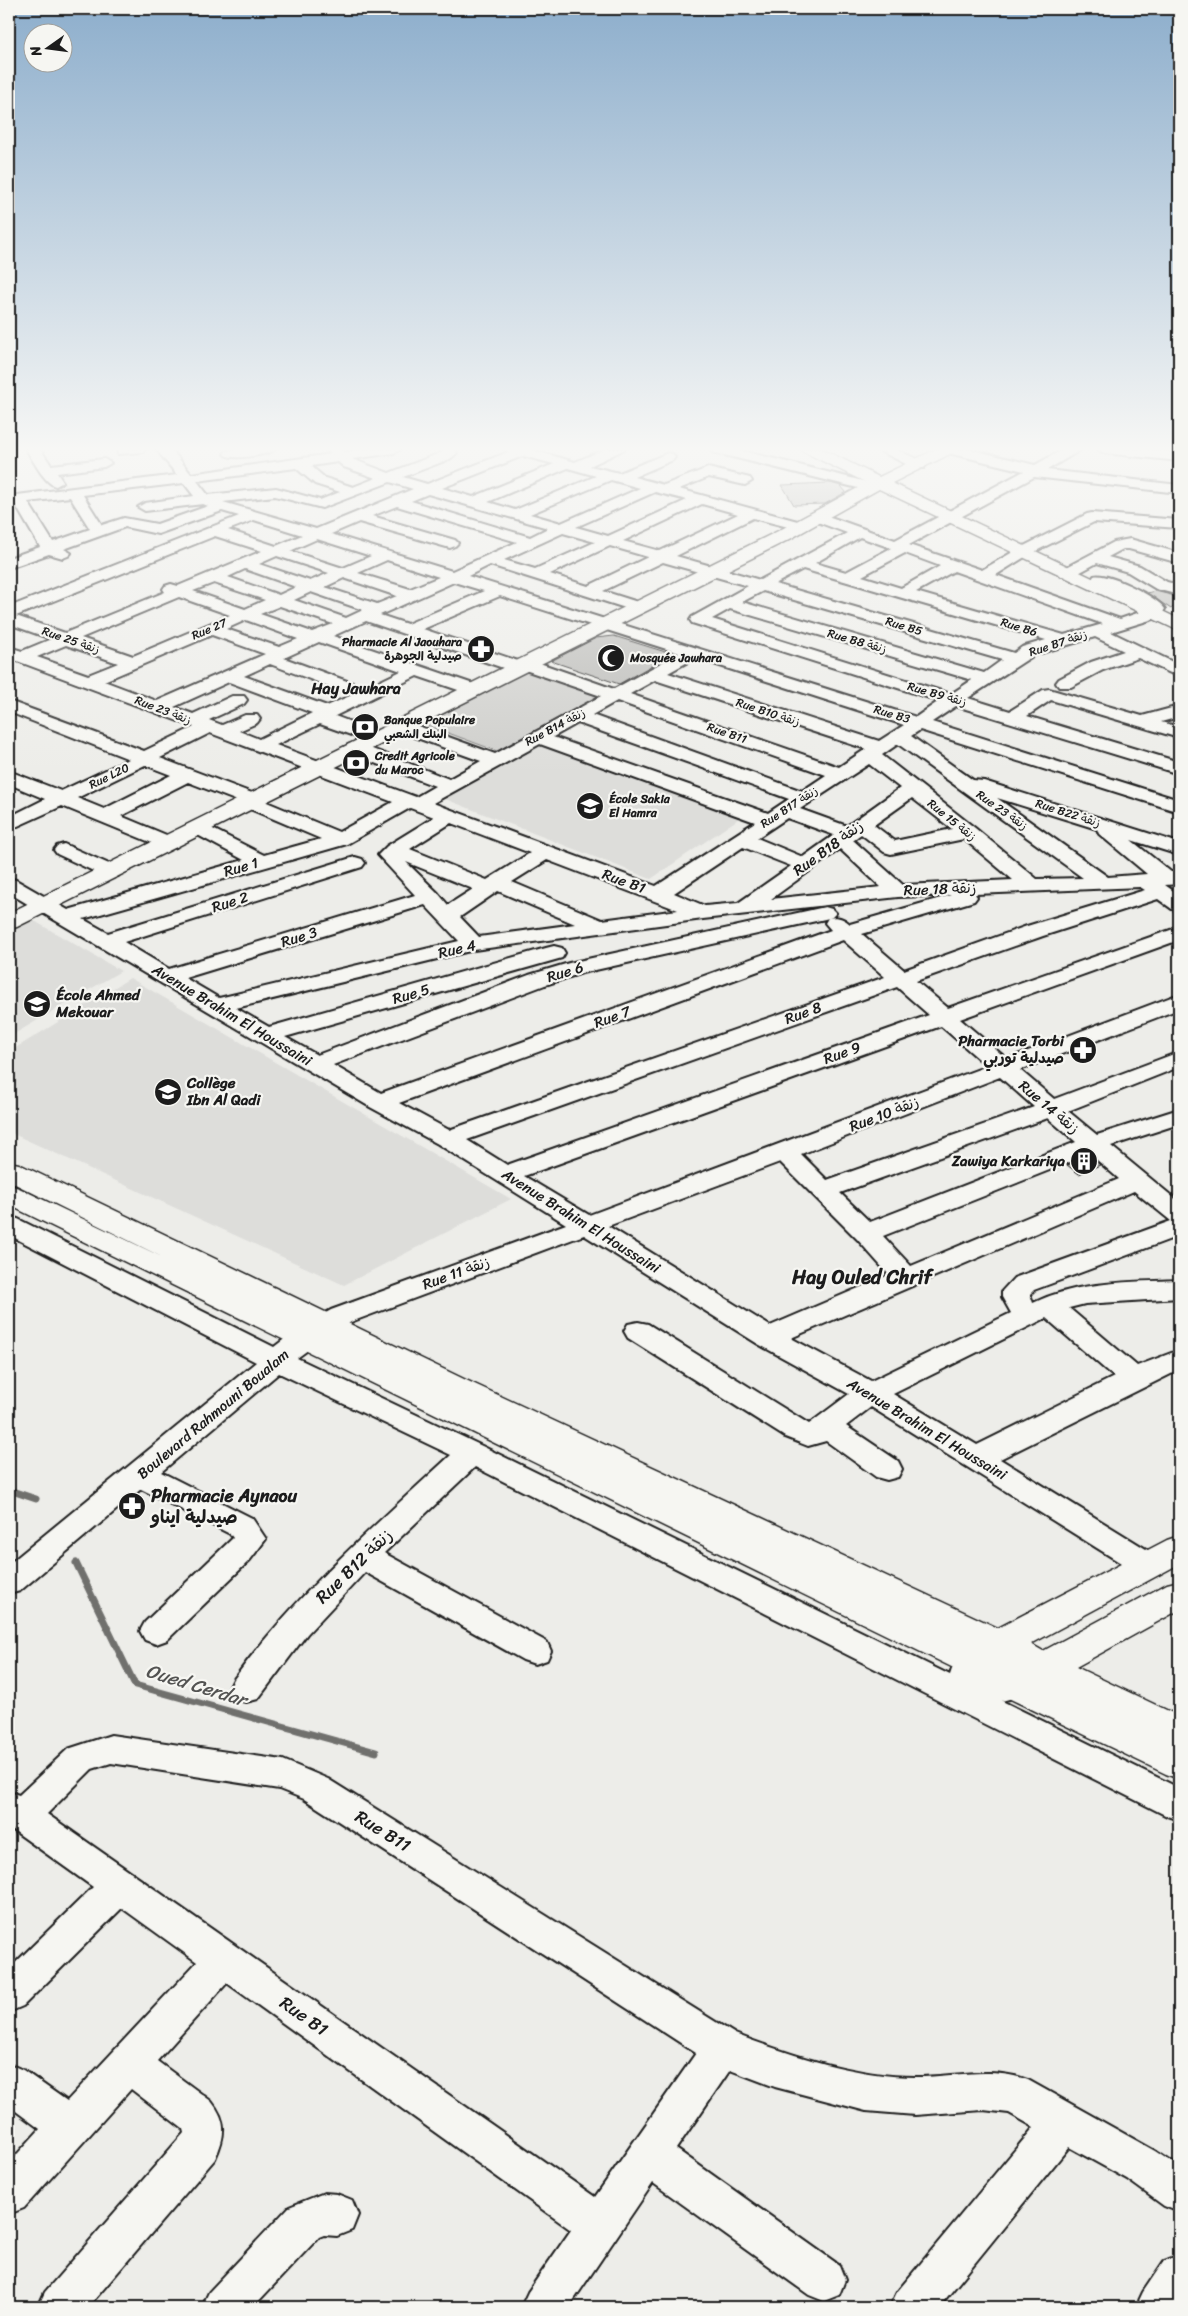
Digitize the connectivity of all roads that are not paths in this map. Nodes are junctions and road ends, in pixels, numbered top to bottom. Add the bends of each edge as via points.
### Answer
1 (26, 557) edge
2 (131, 557) edge
3 (144, 557) edge
4 (263, 557) edge
5 (292, 557) edge
6 (381, 557) edge
7 (392, 557) edge
8 (418, 557) edge
9 (496, 557) edge
10 (575, 557) edge
11 (661, 557) edge
12 (667, 557) edge
13 (740, 557) edge
14 (815, 557) edge
15 (881, 557) edge
16 (931, 557) edge
17 (1016, 557) edge
18 (1034, 557) edge
19 (1152, 557) edge
20 (1095, 558) joint
21 (140, 560) junction
22 (489, 560) junction
23 (406, 562) junction
24 (9, 563) edge
25 (96, 564) dead end
26 (245, 564) junction
27 (803, 564) junction
28 (1179, 564) edge
29 (953, 565) junction
30 (159, 566) dead end
31 (1134, 569) junction
32 (114, 570) junction
33 (712, 571) junction
34 (343, 573) junction
35 (1068, 573) junction
36 (68, 575) dead end
37 (536, 575) junction
38 (132, 576) dead end
39 (452, 576) junction
40 (213, 577) junction
41 (848, 577) junction
42 (1094, 580) junction
43 (88, 581) junction
44 (984, 581) junction
45 (159, 585) dead end
46 (762, 585) junction
47 (106, 586) dead end
48 (1162, 586) junction
49 (310, 587) junction
50 (498, 590) junction
51 (1023, 590) junction
52 (1179, 590) edge
53 (178, 591) junction
54 (590, 591) junction
55 (903, 593) junction
56 (411, 595) junction
57 (132, 596) dead end
58 (962, 596) dead end
59 (1126, 596) junction
60 (278, 600) junction
61 (927, 600) junction
62 (152, 602) junction
63 (727, 603) junction
64 (1058, 603) junction
65 (947, 605) junction
66 (638, 607) junction
67 (171, 608) dead end
68 (9, 613) edge
69 (370, 613) junction
70 (243, 614) junction
71 (1154, 614) junction
72 (983, 616) junction
73 (78, 618) dead end
74 (9, 619) edge
75 (882, 619) junction
76 (1177, 622) edge
77 (346, 623) junction
78 (604, 624) junction
79 (1119, 624) junction
80 (97, 625) junction
81 (1020, 626) junction
82 (210, 629) junction
83 (408, 630) junction
84 (1096, 631) junction
85 (116, 632) dead end
86 (834, 635) junction
87 (743, 636) junction
88 (315, 637) junction
89 (66, 639) junction
90 (1062, 640) junction
91 (169, 641) junction
92 (144, 642) dead end
93 (792, 652) junction
94 (1140, 652) junction
95 (700, 654) junction
96 (15, 655) edge
97 (274, 655) junction
98 (1016, 659) junction
99 (133, 662) junction
100 (521, 665) junction
101 (417, 670) junction
102 (1179, 672) edge
103 (654, 674) junction
104 (228, 676) junction
105 (987, 679) junction
106 (87, 682) junction
107 (1065, 683) dead end
108 (802, 686) junction
109 (473, 690) junction
110 (367, 694) junction
111 (614, 695) junction
112 (238, 700) dead end
113 (956, 700) junction
114 (156, 708) junction
115 (760, 709) junction
116 (12, 711) edge
117 (1179, 711) edge
118 (323, 715) junction
119 (576, 716) junction
120 (1014, 717) junction
121 (250, 719) dead end
122 (1142, 722) junction
123 (921, 723) junction
124 (401, 726) junction
125 (208, 727) junction
126 (724, 732) junction
127 (1179, 733) edge
128 (537, 737) junction
129 (900, 737) junction
130 (376, 738) junction
131 (259, 746) junction
132 (355, 749) junction
133 (877, 752) junction
134 (684, 754) junction
135 (144, 758) junction
136 (495, 760) junction
137 (318, 767) junction
138 (1179, 768) edge
139 (188, 774) junction
140 (840, 774) junction
141 (646, 776) junction
142 (9, 777) edge
143 (956, 778) junction
144 (449, 785) junction
145 (1115, 786) junction
146 (912, 788) junction
147 (804, 798) junction
148 (61, 799) junction
149 (252, 801) junction
150 (412, 802) junction
151 (1179, 806) edge
152 (1091, 810) junction
153 (777, 815) junction
154 (449, 816) junction
155 (104, 817) junction
156 (973, 817) junction
157 (9, 824) edge
158 (199, 828) junction
159 (851, 833) junction
160 (741, 839) junction
161 (340, 840) junction
162 (169, 843) junction
163 (1179, 849) edge
164 (64, 850) dead end
165 (391, 852) junction
166 (545, 852) junction
167 (261, 861) junction
168 (356, 864) dead end
169 (804, 864) junction
170 (111, 872) junction
171 (1163, 882) edge
172 (1104, 883) junction
173 (9, 884) edge
174 (492, 886) junction
175 (1031, 886) junction
176 (996, 887) junction
177 (898, 890) junction
178 (658, 894) junction
179 (431, 897) junction
180 (806, 900) junction
181 (45, 904) junction
182 (1179, 905) edge
183 (744, 908) junction
184 (703, 913) junction
185 (825, 913) junction
186 (448, 916) junction
187 (67, 917) junction
188 (9, 922) edge
189 (600, 927) junction
190 (846, 932) junction
191 (1179, 932) edge
192 (106, 941) junction
193 (474, 944) junction
194 (554, 953) dead end
195 (166, 977) junction
196 (900, 978) junction
197 (1179, 1001) edge
198 (216, 1006) junction
199 (943, 1017) junction
200 (267, 1035) junction
201 (1179, 1059) edge
202 (315, 1064) junction
203 (1003, 1068) junction
204 (379, 1102) junction
205 (1051, 1109) junction
206 (1176, 1121) edge
207 (447, 1139) junction
208 (1093, 1144) junction
209 (784, 1152) junction
210 (9, 1170) edge
211 (505, 1174) junction
212 (1138, 1180) junction
213 (823, 1190) junction
214 (9, 1194) edge
215 (1179, 1215) edge
216 (587, 1224) junction
217 (9, 1226) edge
218 (1179, 1227) edge
219 (866, 1233) junction
220 (906, 1277) junction
221 (1179, 1289) edge
222 (1038, 1311) junction
223 (316, 1331) junction
224 (638, 1331) dead end
225 (768, 1337) junction
226 (1179, 1359) edge
227 (276, 1360) junction
228 (1134, 1379) junction
229 (870, 1394) junction
230 (826, 1427) junction
231 (472, 1453) junction
232 (977, 1458) junction
233 (887, 1469) dead end
234 (140, 1475) junction
235 (1179, 1549) edge
236 (363, 1556) junction
237 (1148, 1565) junction
238 (9, 1582) edge
239 (1179, 1594) edge
240 (156, 1631) dead end
241 (535, 1651) dead end
242 (984, 1652) junction
243 (1029, 1676) junction
244 (246, 1689) dead end
245 (961, 1697) junction
246 (1179, 1733) edge
247 (1179, 1764) edge
248 (1179, 1805) edge
249 (15, 1812) edge
250 (119, 1886) junction
251 (224, 1960) junction
252 (9, 1994) edge
253 (722, 2048) junction
254 (129, 2064) junction
255 (9, 2083) edge
256 (1064, 2122) junction
257 (69, 2126) junction
258 (649, 2155) junction
259 (1179, 2191) edge
260 (9, 2193) edge
261 (337, 2215) dead end
262 (599, 2225) junction
263 (1179, 2276) edge
264 (824, 2280) dead end
265 (550, 2304) edge
266 (60, 2307) edge
267 (224, 2307) edge
268 (912, 2307) edge
269 (1158, 2307) edge

1 - 24 street
2 - 21 street
3 - 21 street
4 - 26 street
5 - 34 street
6 - 34 street, Rue 27
7 - 23 street, Rue B3
8 - 23 street
9 - 22 street
10 - 37 street
11 - 54 street
12 - 33 street, Rue B5
13 - 33 main road
14 - 27 street
15 - 41 street
16 - 29 street
17 - 44 street
18 - 35 main road
19 - 31 street
20 - 31 street
20 - 35 street
21 - 30 street
21 - 32 street
22 - 37 street
22 - 39 street
23 - 39 street, Rue B3
25 - 32 street
26 - 40 street
26 - 49 street, Rue B11
27 - 41 street, Rue B6
27 - 46 street
28 - 48 street
29 - 44 street
29 - 55 street
31 - 42 street
31 - 48 street
32 - 38 street
32 - 43 street
33 - 46 street, Rue B5
33 - 66 main road
34 - 49 street, Rue 27
34 - 56 street
35 - 42 main road
36 - 43 street
37 - 54 street
39 - 50 street, Rue B3
39 - 56 street
40 - 53 street
40 - 60 street
41 - 55 street, Rue B6
42 - 59 main road
43 - 47 street
43 - 68 street
44 - 51 street
45 - 53 street
46 - 63 street
46 - 75 street, Rue B5
48 - 52 street
48 - 59 street
49 - 60 street, Rue 27
49 - 69 street, Rue B11
50 - 78 street, Rue B3
50 - 83 street
51 - 64 street
51 - 72 street
53 - 62 street
53 - 70 street
54 - 66 street
55 - 61 street, Rue B6
56 - 69 street
57 - 62 street
58 - 65 street
59 - 71 main road
60 - 70 street, Rue 27
60 - 77 street
61 - 65 street, Rue B6
61 - 75 street
62 - 67 street
62 - 80 street
63 - 86 street, Rue B8 زنقة
63 - 87 street, Rue B9 زنقة via 698,618 699,621
64 - 79 street
64 - 81 street
65 - 72 street, Rue B6
66 - 78 main road
69 - 77 street
69 - 83 street, Rue B11
70 - 82 street, Rue 27
70 - 88 street
71 - 76 main road
71 - 79 street, Rue B7 زنقة
72 - 81 street, Rue B6
73 - 80 street
74 - 89 street, Rue 25 زنقة
75 - 86 street
75 - 98 street, Rue B5
77 - 88 street
78 - 95 street, Rue B3
78 - 100 main road
79 - 84 street, Rue B7 زنقة
80 - 85 street
80 - 89 street
81 - 90 street, Rue B6
82 - 91 street, Rue 27 via 191,644
82 - 97 street
83 - 100 street, Rue B11
84 - 90 street, Rue B7 زنقة
84 - 94 street
86 - 93 street
86 - 105 street, Rue B8 زنقة
87 - 93 street, Rue B9 زنقة
87 - 95 street, Rue B14 زنقة
88 - 97 street
88 - 101 street
89 - 96 street
89 - 99 street, Rue 25 زنقة
90 - 98 street, Rue B7 زنقة via 1036,648
91 - 92 street
91 - 99 street
93 - 113 street, Rue B9 زنقة
94 - 102 street
94 - 107 street via 1097,666
95 - 103 street, Rue B14 زنقة
95 - 108 street, Rue B3
96 - 106 street, Rue 23 زنقة
97 - 104 street
97 - 110 street
98 - 105 street, Rue B7 زنقة
99 - 106 street
100 - 109 main road
100 - 111 street, Rue B11
101 - 109 street
101 - 110 street
103 - 111 street, Rue B14 زنقة
103 - 115 street, Rue B10 زنقة
104 - 114 street
104 - 118 street
105 - 113 street, Rue B7 زنقة
106 - 114 street, Rue 23 زنقة
108 - 115 street
108 - 123 street, Rue B3
109 - 124 main road
110 - 118 street
111 - 119 street, Rue B14 زنقة
111 - 126 street, Rue B11
112 - 125 street
113 - 120 street, Rue B9 زنقة
113 - 123 street, Rue B7 زنقة
114 - 125 street, Rue 23 زنقة
115 - 126 street
115 - 133 street, Rue B10 زنقة
116 - 135 street
117 - 122 street
118 - 130 street
118 - 131 street
119 - 128 street, Rue B14 زنقة
119 - 134 street
120 - 122 street via 1049,694
120 - 138 street, Rue B9 زنقة
121 - 125 street
122 - 127 street
123 - 129 street, Rue B17 زنقة
123 - 145 street, Rue B3
124 - 130 main road
124 - 136 street
125 - 131 street, Rue 23 زنقة
125 - 135 street, Rue L20
126 - 134 street
126 - 140 street, Rue B11
128 - 136 street, Rue B14 زنقة
128 - 141 street
129 - 133 street, Rue B17 زنقة
129 - 143 street, Rue 23 زنقة
130 - 132 main road
131 - 137 street, Rue 23 زنقة
132 - 137 main road
132 - 144 street
133 - 140 street, Rue B17 زنقة
133 - 146 street, Rue 15 زنقة
134 - 141 street
134 - 147 street
135 - 139 street
135 - 148 street, Rue L20
136 - 144 street, Rue B14 زنقة
137 - 149 main road
137 - 150 street, Rue B1
139 - 149 street
139 - 155 street
140 - 147 street, Rue B17 زنقة
141 - 153 street
142 - 148 street
143 - 152 street, Rue B22 زنقة
143 - 156 street, Rue 23 زنقة
144 - 150 street, Rue B14 زنقة
145 - 151 street, Rue B3
145 - 152 street
146 - 156 street, Rue 15 زنقة
146 - 159 street, Rue B18 زنقة
147 - 153 street, Rue B17 زنقة
148 - 155 street
148 - 157 street, Rue L20
149 - 158 main road
149 - 161 street
150 - 154 street, Rue B1
150 - 161 street, Rue 1
152 - 163 street, Rue B22 زنقة
152 - 171 street
153 - 159 street
153 - 160 street, Rue B17 زنقة
154 - 165 street
154 - 166 street, Rue B1
155 - 162 street
156 - 159 street via 891,848
156 - 172 street, Rue 23 زنقة
156 - 175 street, Rue 15 زنقة
158 - 162 main road
158 - 167 street
159 - 169 street, Rue B18 زنقة
159 - 177 street
160 - 169 street
160 - 178 street, Rue B17 زنقة
161 - 167 street, Rue 1
162 - 170 main road
164 - 170 street
165 - 174 street
165 - 179 street
166 - 174 street
166 - 178 street, Rue B1
167 - 187 street, Rue 1
168 - 192 street, Rue 2
169 - 183 street, Rue B18 زنقة
170 - 181 main road
171 - 172 street, Rue 18 زنقة
171 - 182 street
171 - 196 street, Rue 8 via 1053,925
172 - 175 street, Rue 18 زنقة
173 - 181 street, Avenue Brahim El Houssaini
174 - 186 street
174 - 189 street
175 - 176 street, Rue 18 زنقة
176 - 177 street, Rue 18 زنقة
176 - 190 street, Rue 7
177 - 180 street, Rue 18 زنقة
178 - 184 street, Rue B1
179 - 186 street
179 - 195 street, Rue 3
180 - 183 street, Rue 18 زنقة
180 - 185 street, Rue 14 زنقة
181 - 187 street, Avenue Brahim El Houssaini
181 - 188 main road
183 - 184 street, Rue 18 زنقة
184 - 189 street, Rue 4
185 - 190 street, Rue 14 زنقة
185 - 202 street, Rue 6 via 577,968
186 - 193 street
187 - 192 street, Avenue Brahim El Houssaini
189 - 193 street, Rue 4
190 - 196 street, Rue 14 زنقة
190 - 204 street, Rue 7
191 - 199 street, Rue 9
192 - 195 street, Avenue Brahim El Houssaini
193 - 198 street, Rue 4
194 - 200 street, Rue 5
195 - 198 street, Avenue Brahim El Houssaini
196 - 199 street, Rue 14 زنقة
196 - 207 street, Rue 8
197 - 203 street, Rue 10 زنقة
198 - 200 street, Avenue Brahim El Houssaini
199 - 203 street, Rue 14 زنقة
199 - 211 street, Rue 9
200 - 202 street, Avenue Brahim El Houssaini
201 - 205 street
202 - 204 street, Avenue Brahim El Houssaini
203 - 205 street, Rue 14 زنقة
203 - 209 street, Rue 10 زنقة
204 - 207 street, Avenue Brahim El Houssaini
205 - 208 street, Rue 14 زنقة
205 - 213 street
206 - 208 street
207 - 211 street, Avenue Brahim El Houssaini
208 - 212 street, Rue 14 زنقة
208 - 219 street
209 - 213 street
209 - 216 street, Rue 10 زنقة
210 - 223 main road
211 - 216 street, Avenue Brahim El Houssaini
212 - 215 street, Rue 14 زنقة
212 - 220 street
213 - 219 street
214 - 223 main road
216 - 223 street, Rue 11 زنقة via 341,1316
216 - 225 street, Avenue Brahim El Houssaini
217 - 227 street
218 - 222 street via 1024,1284 1016,1291 1016,1297
219 - 220 street
220 - 225 street
221 - 222 street via 1085,1295 1068,1298
222 - 228 street
222 - 229 street
223 - 227 street, Boulevard Rahmouni Boualam
223 - 242 main road
224 - 230 street via 804,1435 812,1436
225 - 229 street, Avenue Brahim El Houssaini
226 - 228 street
227 - 231 street
227 - 234 street, Boulevard Rahmouni Boualam
228 - 232 street
229 - 230 street
229 - 232 street, Avenue Brahim El Houssaini
230 - 233 street
231 - 236 street, Rue B12 زنقة
231 - 245 street
232 - 237 street, Avenue Brahim El Houssaini
234 - 238 street, Boulevard Rahmouni Boualam
234 - 240 street via 241,1526 250,1539
235 - 237 main road
236 - 241 street
236 - 244 street, Rue B12 زنقة via 310,1608 265,1660
237 - 242 main road
239 - 243 main road
242 - 243 main road
242 - 245 street
243 - 245 street
243 - 246 main road
243 - 247 main road
245 - 248 street
249 - 250 street, Rue B1
249 - 253 street, Rue B11 via 80,1759 96,1752 208,1755 283,1776 316,1789
250 - 251 street, Rue B1
250 - 252 street
251 - 254 street
251 - 262 street, Rue B1
253 - 256 street, Rue B11 via 775,2068 866,2092 915,2096 983,2091 1014,2094
253 - 258 street
254 - 257 street
254 - 266 street via 204,2122 206,2131 201,2145
255 - 257 street
256 - 259 street, Rue B11 via 1140,2164
256 - 268 street
257 - 260 street
258 - 262 street
258 - 264 street
261 - 267 street via 325,2212 304,2222
262 - 265 street
263 - 269 street

